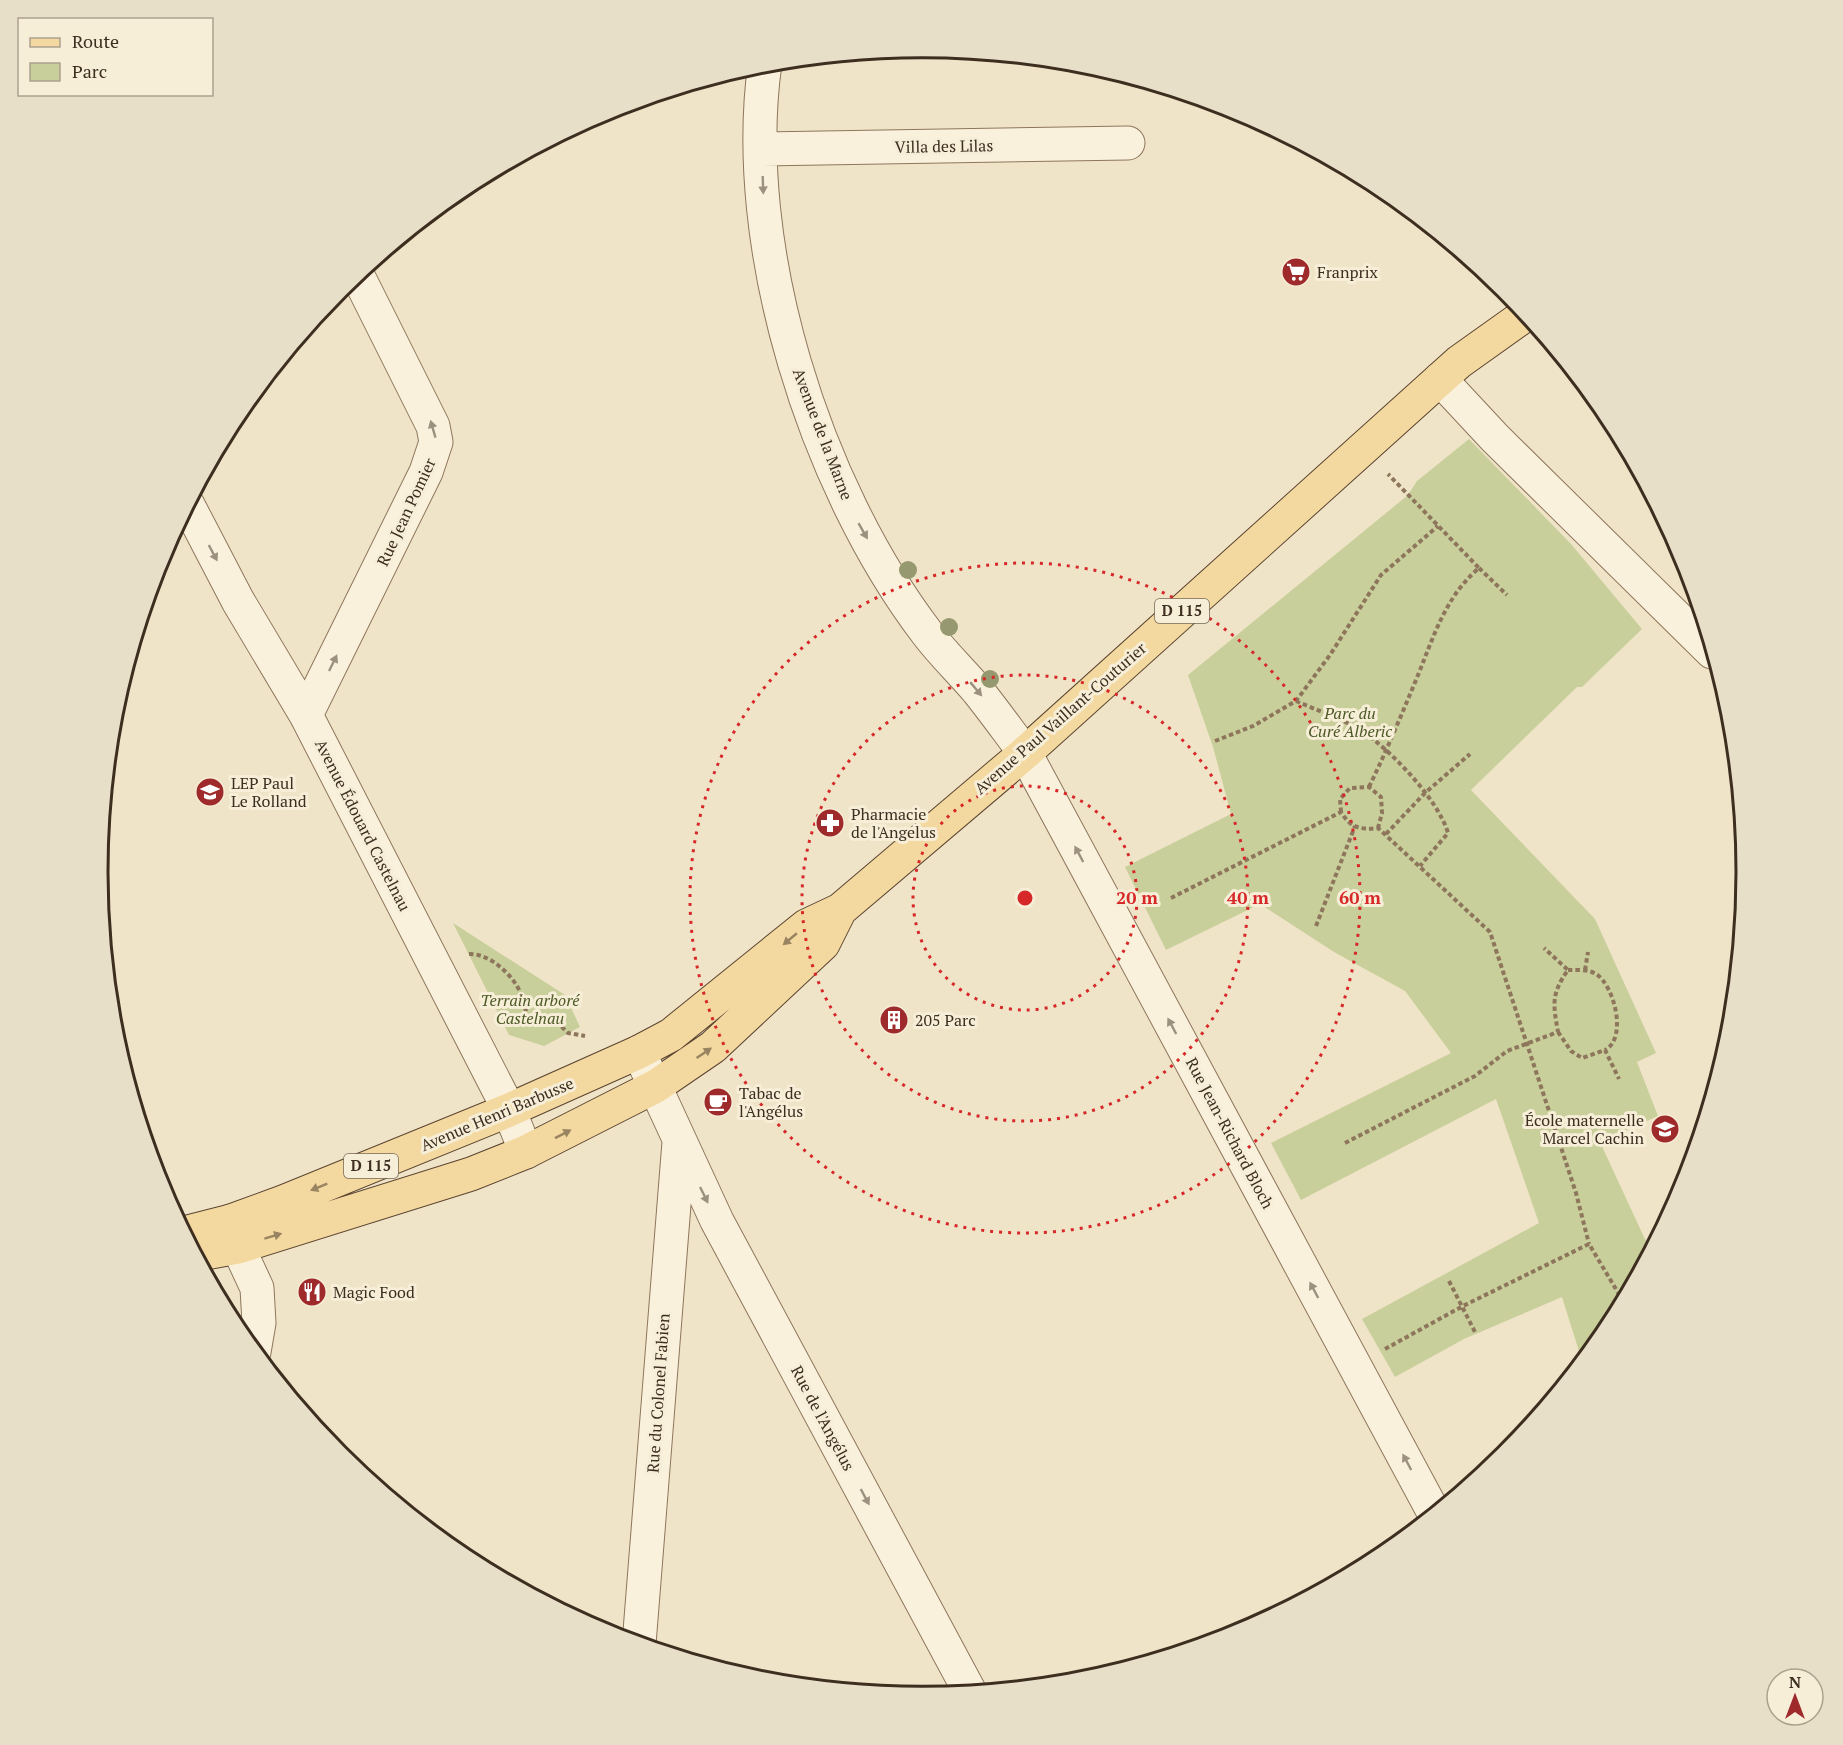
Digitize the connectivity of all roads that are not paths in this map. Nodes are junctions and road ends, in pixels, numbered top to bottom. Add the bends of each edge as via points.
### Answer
1 (764, 74) edge
2 (1128, 143) dead end
3 (761, 149) junction
4 (361, 283) edge
5 (1518, 320) edge
6 (1440, 379) junction
7 (191, 511) edge
8 (1702, 642) edge
9 (306, 715) junction
10 (1025, 753) junction
11 (840, 910) junction
12 (639, 1052) junction
13 (656, 1086) junction
14 (509, 1110) junction
15 (679, 1142) junction
16 (526, 1152) junction
17 (471, 1174) joint
18 (191, 1233) edge
19 (234, 1234) junction
20 (201, 1252) edge
21 (256, 1340) edge
22 (1431, 1507) edge
23 (640, 1636) edge
24 (966, 1685) edge

1 - 3 street, Avenue de la Marne
2 - 3 street, Villa des Lilas
3 -> 10 street, Avenue de la Marne via 763,196 776,288 801,383 849,505 927,633
9 -> 4 street, Rue Jean Pomier via 426,472 436,442 427,412
5 - 6 main road, Avenue Paul Vaillant-Couturier / D 115
6 - 8 street
6 - 10 main road, Avenue Paul Vaillant-Couturier / D 115
7 -> 9 street, Avenue Édouard Castelnau
9 - 14 street, Avenue Édouard Castelnau
10 - 11 main road, Avenue Paul Vaillant-Couturier / D 115
22 -> 10 street, Rue Jean-Richard Bloch
11 -> 12 main road, Avenue Paul Vaillant-Couturier / D 115 via 806,926 671,1035
13 -> 11 main road, Avenue Paul Vaillant-Couturier / D 115 via 713,1047 823,944
12 - 13 street
12 - 14 main road, Avenue Henri Barbusse / D 115
13 - 15 street, Rue de l'Angélus
16 -> 13 main road, Avenue Paul Vaillant-Couturier / D 115
14 - 16 street, Avenue Édouard Castelnau
14 -> 19 main road, Avenue Henri Barbusse / D 115
15 - 23 street, Rue du Colonel Fabien
15 -> 24 street, Rue de l'Angélus
16 - 17 main road, Avenue Paul Vaillant-Couturier / D 115
19 -> 17 main road, Avenue Henri Barbusse / D 115
18 - 19 main road, Avenue Henri Barbusse
19 - 20 main road, Avenue Henri Barbusse / D 115
19 - 21 street via 257,1288

